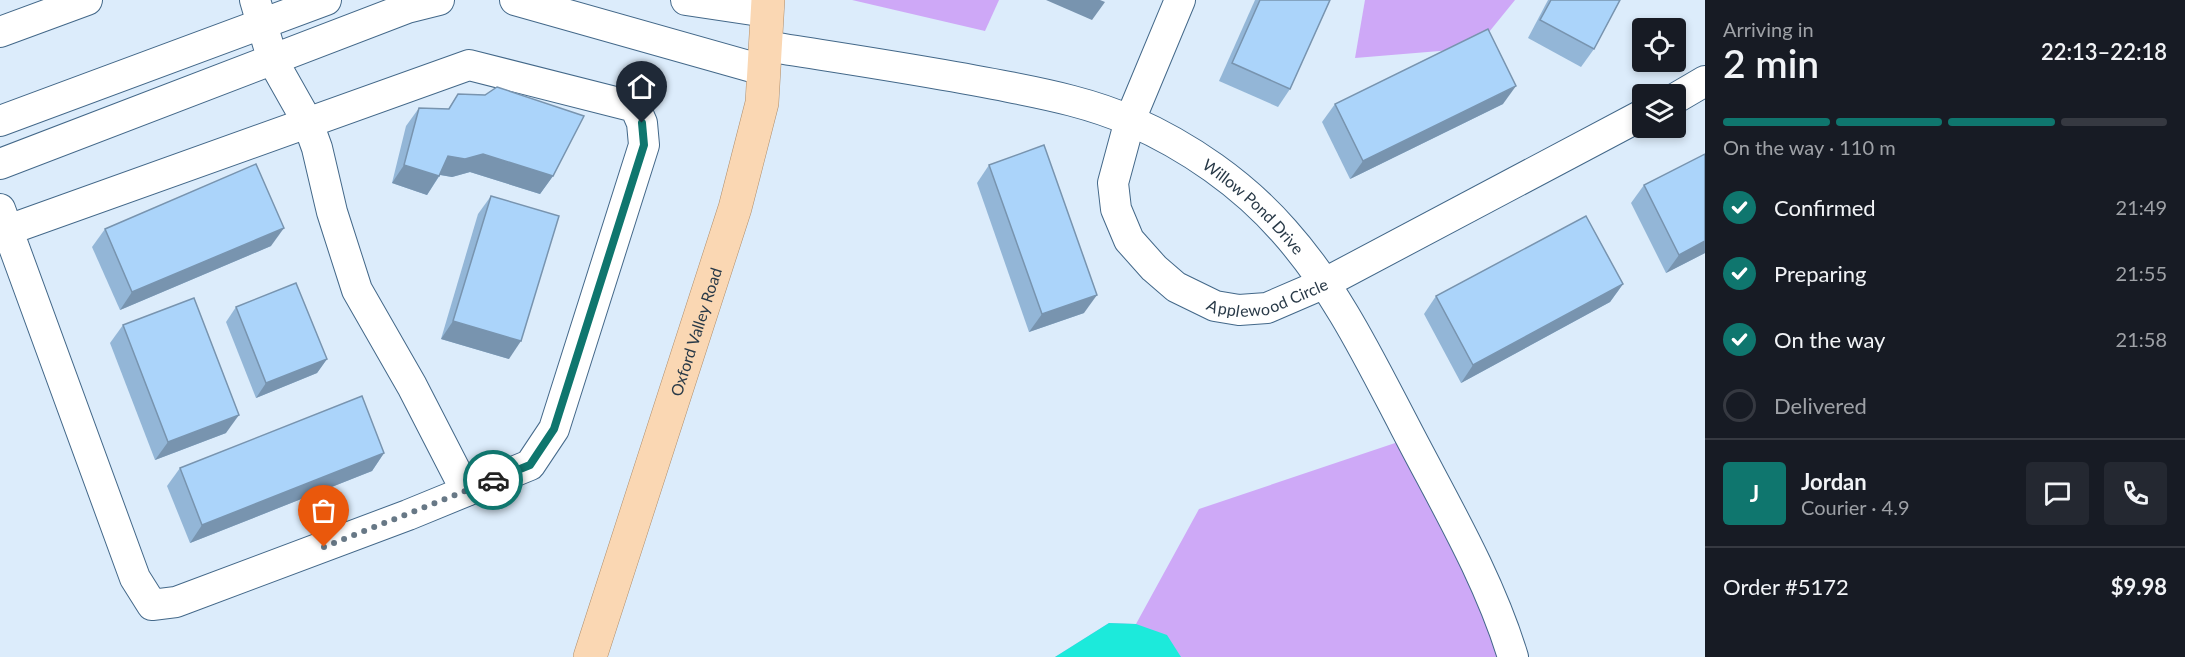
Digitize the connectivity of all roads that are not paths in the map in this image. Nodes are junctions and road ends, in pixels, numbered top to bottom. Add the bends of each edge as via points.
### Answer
1 (87, 0) edge
2 (326, 0) edge
3 (439, 0) edge
4 (515, 0) edge
5 (686, 0) edge
6 (1180, 0) edge
7 (767, 6) edge
8 (259, 12) edge
9 (0, 32) edge
10 (764, 58) junction
11 (273, 61) junction
12 (1705, 81) edge
13 (1686, 92) edge
14 (1131, 120) junction
15 (1632, 120) edge
16 (0, 121) edge
17 (308, 123) junction
18 (0, 164) edge
19 (4, 220) edge
20 (1325, 283) junction
21 (466, 491) junction
22 (590, 657) edge
23 (1513, 657) edge

1 - 9 street
2 - 8 street
3 - 11 street via 407,8
4 - 10 street, Willow Pond Drive
5 - 7 street
6 - 14 street, Applewood Circle
7 - 10 main road, Oxford Valley Road
8 - 11 street
8 - 16 street
10 - 14 street, Willow Pond Drive via 980,81 1050,95
10 - 22 main road, Oxford Valley Road via 762,103 735,208
11 - 17 street
11 - 18 street
12 - 13 street
14 - 20 street, Willow Pond Drive via 1212,166 1247,194 1284,231
14 - 20 street, Applewood Circle via 1113,183 1116,209 1129,240 1176,287 1215,306 1239,310 1267,308
15 - 20 street, Applewood Circle
17 - 19 street
17 - 21 street via 357,290
17 - 21 street via 469,65 634,107 642,123 644,145 554,429 530,465
19 - 21 street via 135,578 152,605 176,602
20 - 23 street, Willow Pond Drive via 1480,572

